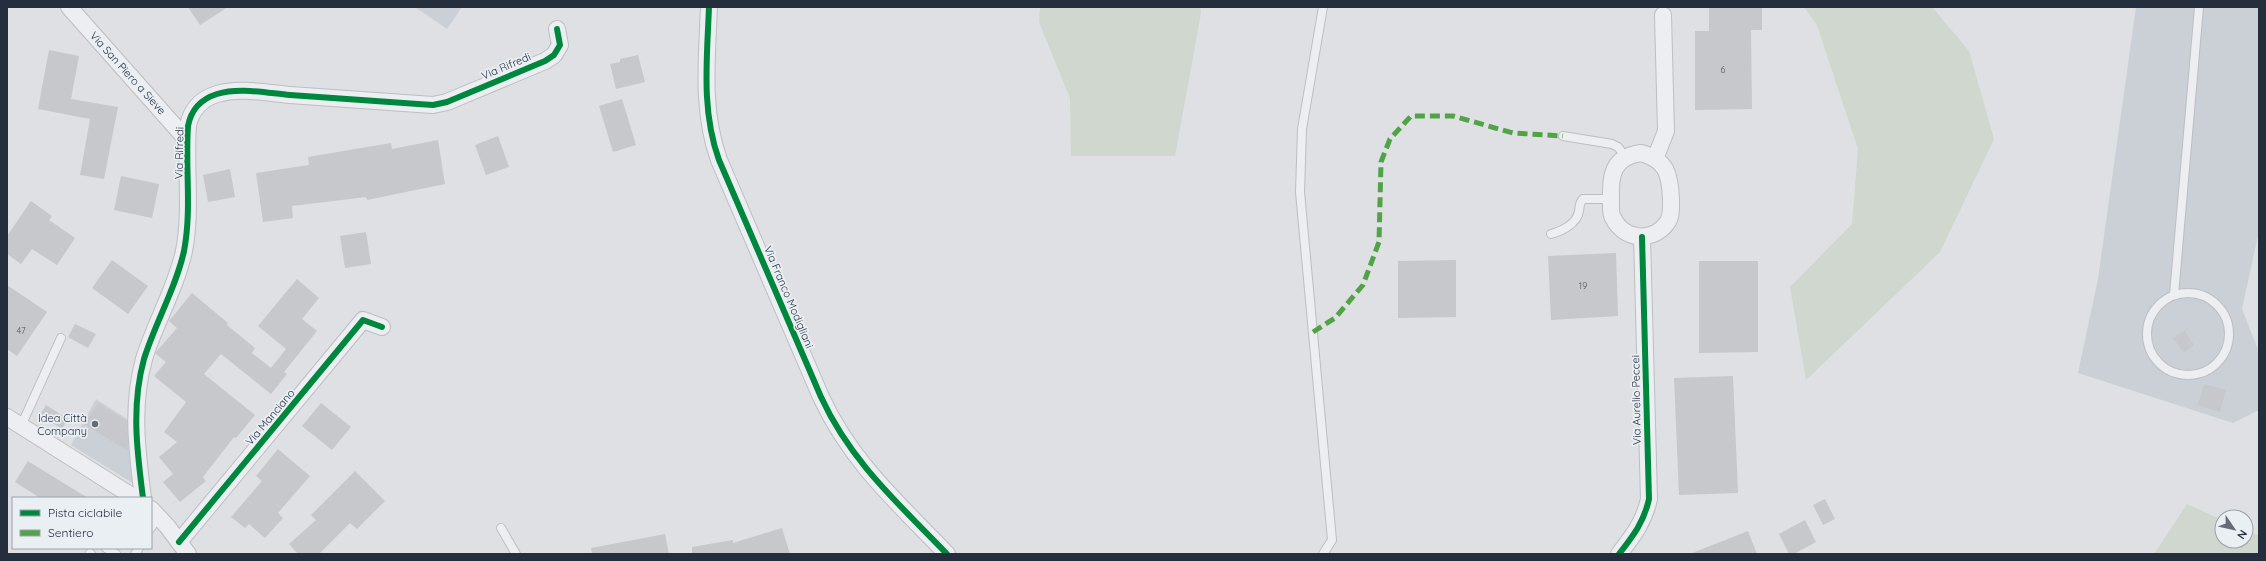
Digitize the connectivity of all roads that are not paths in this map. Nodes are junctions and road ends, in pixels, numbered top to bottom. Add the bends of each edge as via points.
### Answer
1 (69, 7) edge
2 (710, 7) edge
3 (1323, 7) edge
4 (2199, 7) edge
5 (1663, 15) dead end
6 (557, 29) dead end
7 (1563, 136) dead end
8 (187, 140) junction
9 (1626, 158) junction
10 (1656, 159) junction
11 (1611, 199) junction
12 (1550, 234) dead end
13 (1642, 237) junction
14 (2174, 295) junction
15 (382, 327) dead end
16 (61, 338) dead end
17 (7, 417) edge
18 (21, 426) junction
19 (133, 497) edge
20 (143, 497) edge
21 (153, 518) edge
22 (501, 528) dead end
23 (184, 548) edge
24 (516, 554) edge
25 (947, 554) edge
26 (1323, 554) edge
27 (1619, 554) edge

1 - 8 street, Via San Piero a Sieve
2 - 25 street, Via Franco Modigliani via 706,88 708,123 712,140 818,390 834,424 860,462
3 - 26 lane via 1302,129 1300,192 1332,540
4 - 14 lane
5 - 10 street via 1666,131
6 - 8 street, Via Rifredi via 560,46 554,55 545,61 440,104 225,92 209,98 196,107 189,121
7 - 9 lane via 1612,144 1618,147
8 - 20 street, Via Rifredi via 188,210 183,253 144,358 136,400 135,438
9 - 10 street via 1641,154
9 - 11 street via 1612,172
10 - 13 street via 1668,172 1671,214 1661,229 1652,235
11 - 12 lane via 1583,199 1580,202 1578,218
11 - 13 street via 1612,216 1617,225 1625,233
13 - 27 street, Via Aurelio Peccei via 1649,499 1640,528
14 - 14 lane via 2201,294 2213,300 2228,322 2230,336 2227,349 2210,369 2197,374 2183,375 2170,371 2159,363 2151,352 2147,339 2148,325 2153,312 2162,302
15 - 23 street, Via Manciano via 363,320
16 - 18 lane
17 - 18 street
18 - 19 street
21 - 23 street
22 - 24 lane

